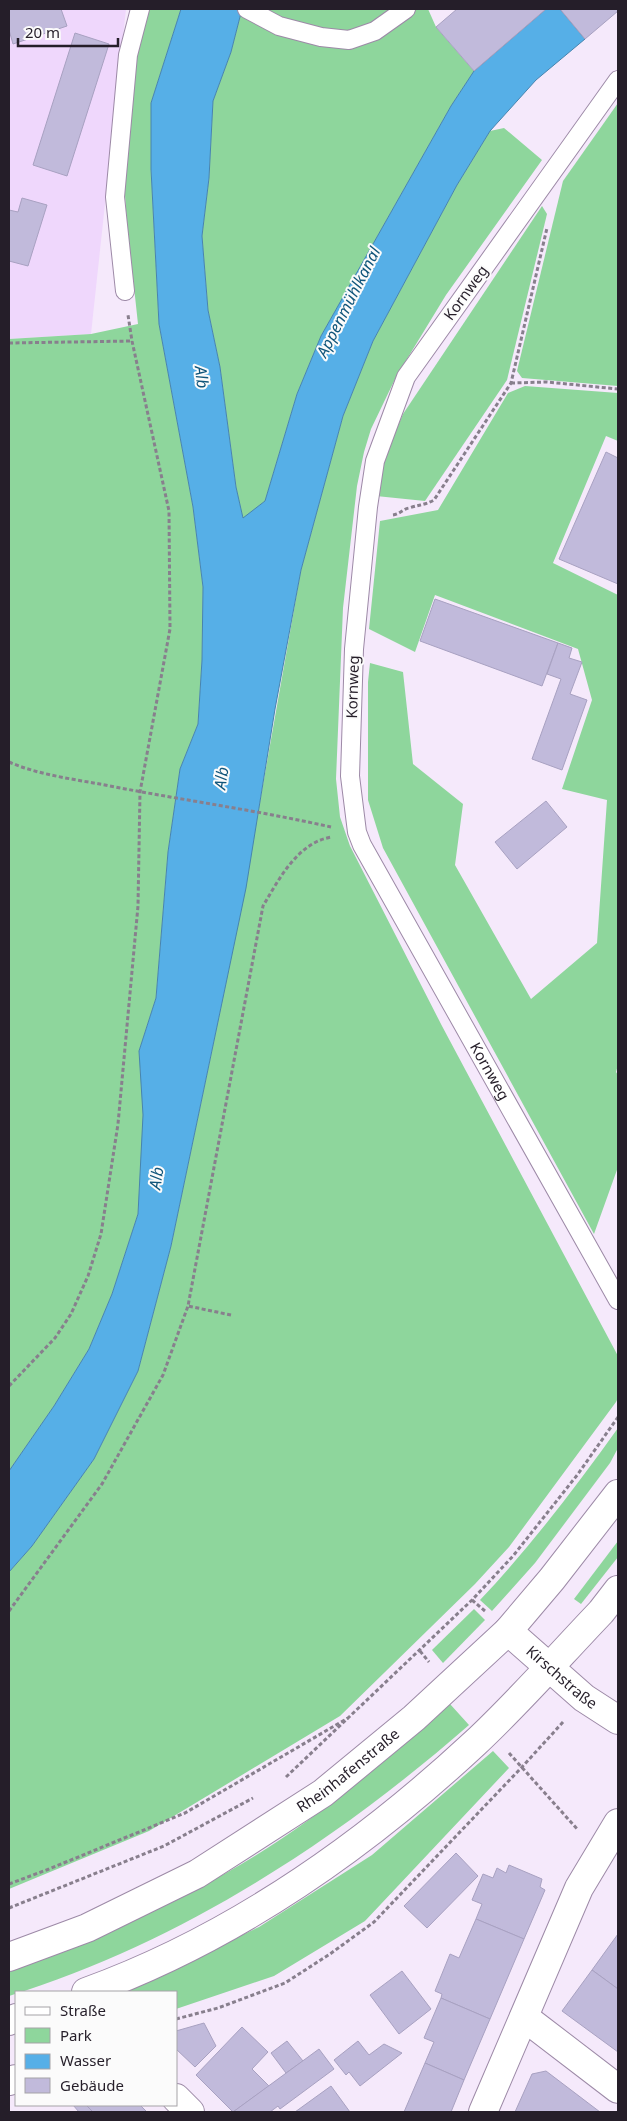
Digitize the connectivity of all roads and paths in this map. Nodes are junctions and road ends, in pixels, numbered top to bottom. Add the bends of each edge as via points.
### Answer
1 (140, 9) edge
2 (406, 9) edge
3 (253, 12) edge
4 (618, 80) edge
5 (546, 182) junction
6 (125, 291) joint
7 (132, 341) junction
8 (9, 343) edge
9 (511, 383) junction
10 (618, 389) edge
11 (406, 508) dead end
12 (9, 762) edge
13 (140, 792) junction
14 (357, 832) junction
15 (618, 1300) edge
16 (188, 1306) junction
17 (231, 1315) dead end
18 (9, 1386) edge
19 (618, 1417) edge
20 (618, 1494) edge
21 (618, 1590) edge
22 (9, 1611) edge
23 (508, 1631) junction
24 (548, 1667) junction
25 (584, 1698) junction
26 (355, 1714) junction
27 (618, 1720) edge
28 (522, 1767) junction
29 (286, 1778) dead end
30 (254, 1798) dead end
31 (618, 1823) edge
32 (599, 1853) junction
33 (9, 1884) edge
34 (9, 1908) edge
35 (9, 1957) edge
36 (89, 1991) edge
37 (178, 2018) edge
38 (524, 2018) junction
39 (618, 2089) edge
40 (178, 2100) edge
41 (190, 2112) edge
42 (483, 2112) edge

1 - 6 lane via 128,55 115,197
2 - 3 lane via 375,31 349,40 321,37 279,26
4 - 5 lane, Kornweg
5 - 9 path via 555,191
5 - 14 lane, Kornweg via 406,377 376,460 368,507 354,649 350,776
6 - 7 path
7 - 8 path
7 - 13 path via 170,511 170,629
9 - 10 path via 548,382
9 - 11 path via 434,500
12 - 13 path via 27,770
13 - 14 path via 278,814
13 - 18 path via 138,906 118,1124 100,1234 88,1276 71,1314 55,1338
14 - 15 lane, Kornweg
14 - 16 path via 319,839 286,867 262,906
16 - 17 path
16 - 22 path via 163,1375 102,1484
19 - 26 path via 513,1556
20 - 23 main road, Rheinhafenstraße
21 - 24 main road
23 - 24 main road, Kirschstraße
23 - 35 main road, Rheinhafenstraße via 414,1718 323,1793 261,1835 143,1902 87,1928
24 - 25 main road, Kirschstraße
24 - 36 main road via 476,1742 428,1785 356,1844 304,1881 180,1952
25 - 27 main road, Kirschstraße
25 - 28 path
26 - 29 path
26 - 33 path via 185,1813
28 - 32 path
28 - 37 path via 374,1922 285,1982 218,2008
30 - 34 path via 164,1846
31 - 32 main road
32 - 38 main road via 579,1888
38 - 39 main road
38 - 42 main road
40 - 41 main road

